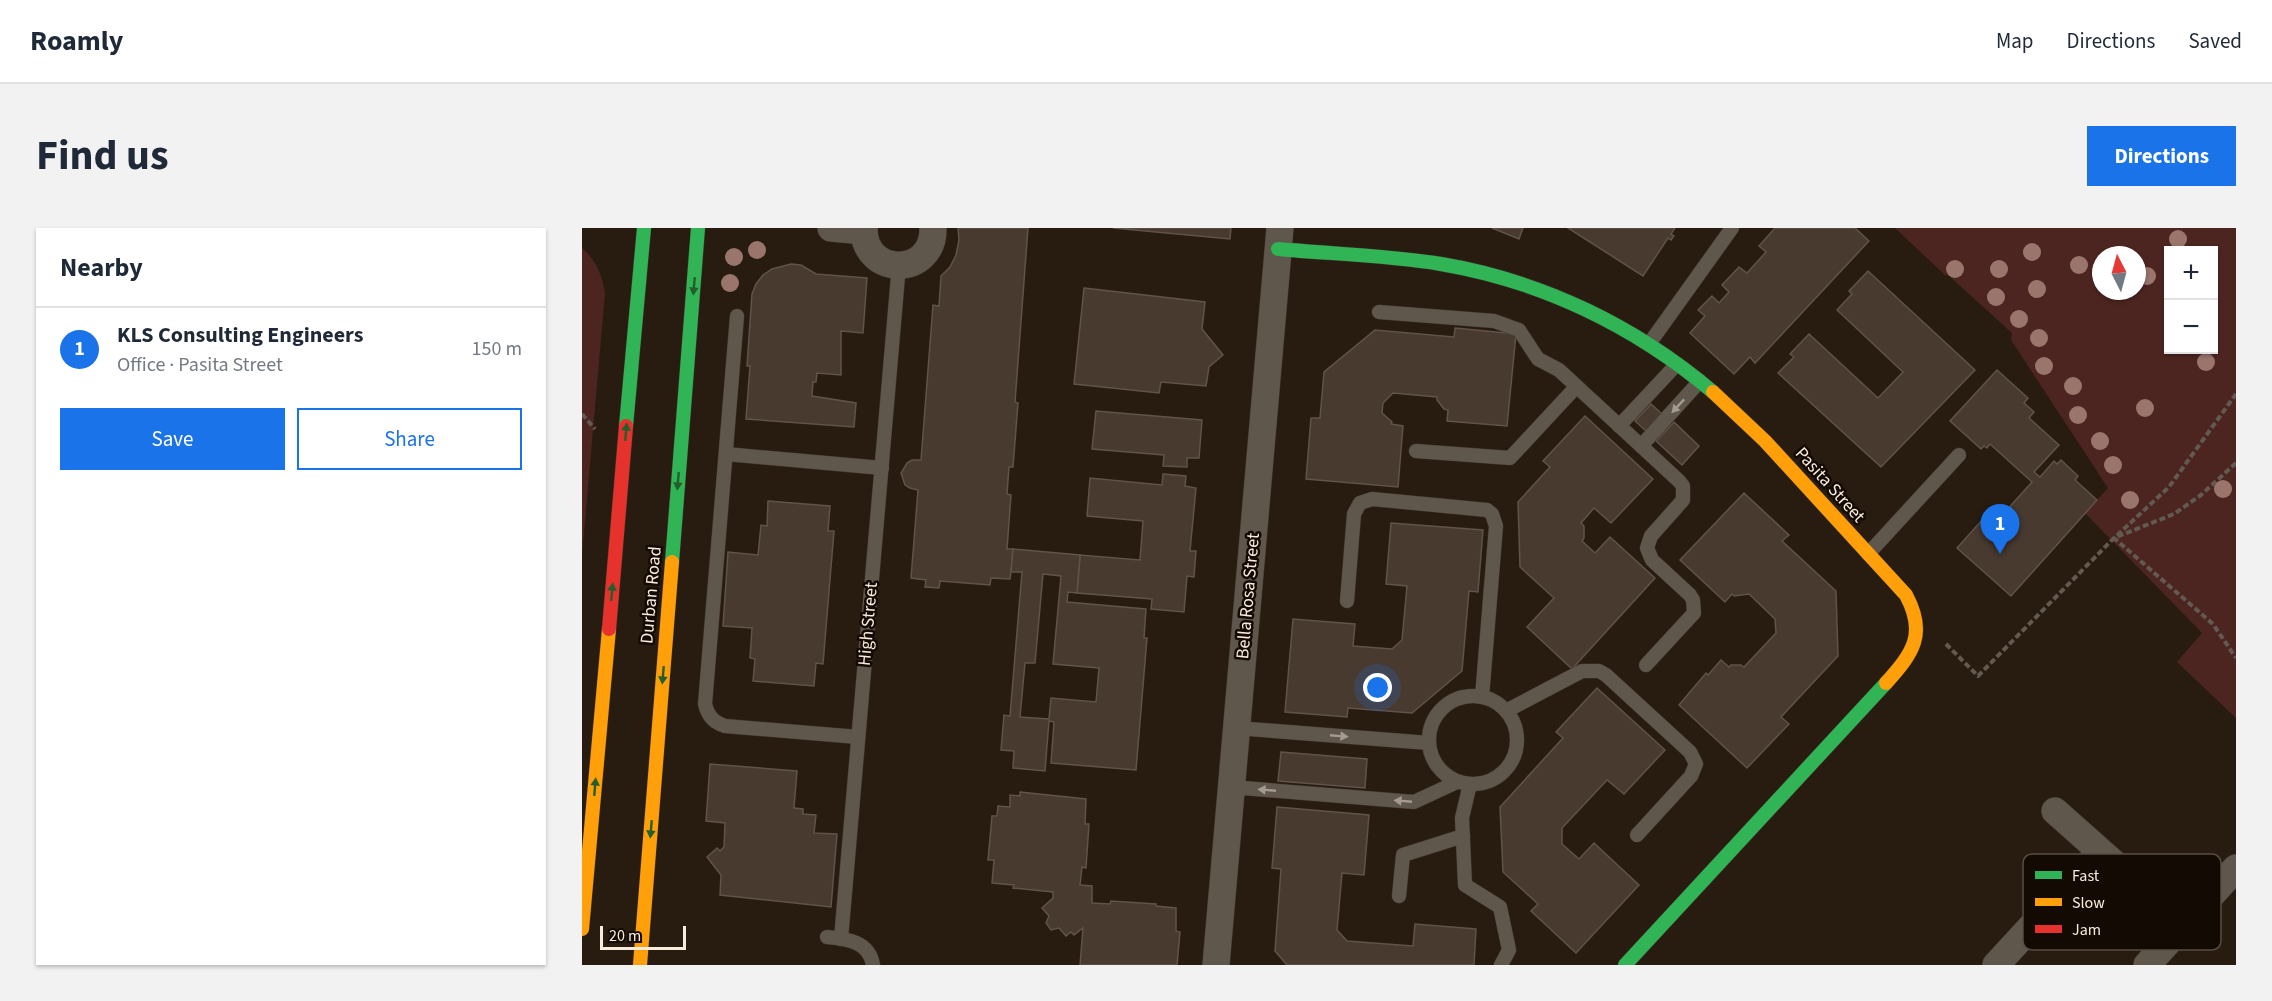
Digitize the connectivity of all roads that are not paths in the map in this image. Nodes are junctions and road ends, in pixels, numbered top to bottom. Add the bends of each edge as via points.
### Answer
1 (644, 228) edge
2 (699, 228) edge
3 (831, 228) edge
4 (933, 228) edge
5 (1732, 228) edge
6 (864, 229) edge
7 (1279, 238) edge
8 (894, 265) junction
9 (1379, 312) dead end
10 (737, 316) dead end
11 (1649, 344) junction
12 (1677, 364) junction
13 (1700, 381) junction
14 (1576, 387) junction
15 (1619, 426) junction
16 (1641, 446) junction
17 (1416, 451) dead end
18 (726, 454) junction
19 (1959, 455) dead end
20 (882, 468) junction
21 (1868, 554) junction
22 (1347, 601) dead end
23 (1646, 666) dead end
24 (1482, 697) junction
25 (1506, 711) junction
26 (1236, 728) junction
27 (858, 737) junction
28 (1429, 743) junction
29 (1464, 783) junction
30 (1231, 787) junction
31 (2055, 811) dead end
32 (1637, 835) dead end
33 (1463, 836) junction
34 (2100, 852) joint
35 (2102, 854) edge
36 (2236, 869) edge
37 (2221, 885) edge
38 (1399, 896) dead end
39 (582, 929) edge
40 (2023, 936) edge
41 (827, 938) dead end
42 (841, 939) junction
43 (2161, 950) edge
44 (640, 965) edge
45 (873, 965) edge
46 (1216, 965) edge
47 (1501, 965) edge
48 (1625, 965) edge
49 (1996, 965) edge
50 (2147, 965) edge

39 -> 1 main road
2 -> 44 main road, Durban Road
3 - 6 street
4 - 8 street via 933,239 925,254 911,264
5 - 11 lane
6 - 8 street via 865,240 876,257
7 - 11 main road, Pasita Street via 1496,276 1569,302
7 - 26 street, Bella Rosa Street
8 - 20 lane, High Street via 898,276
9 - 14 lane via 1494,321 1519,330 1538,359 1558,370
10 - 18 lane
11 - 12 main road, Pasita Street
12 - 13 main road, Pasita Street
12 - 15 lane
13 -> 16 lane
13 - 21 main road, Pasita Street via 1756,430
14 - 15 lane
14 - 17 lane via 1510,458
15 - 16 lane
16 - 23 lane via 1679,481 1684,493 1680,505 1648,542 1648,554 1690,595 1695,606 1690,618
18 - 20 lane
18 - 27 lane via 705,704 708,713 712,720 725,726
19 - 21 lane
20 - 27 lane, High Street
21 - 48 main road, Pasita Street via 1906,595 1915,613 1917,630 1908,659
22 - 24 lane via 1354,514 1360,503 1372,499 1487,510 1496,526
24 - 25 lane
24 - 28 lane via 1466,697 1446,706 1433,723
25 - 29 lane via 1516,727 1512,763 1494,779
25 - 32 lane via 1582,671 1599,671 1690,752 1696,764 1691,776
26 -> 28 lane
26 - 30 street, Bella Rosa Street
27 - 42 lane, High Street
28 - 29 lane via 1438,767 1446,776
29 -> 30 lane via 1414,802
29 - 33 lane
30 - 46 street, Bella Rosa Street
31 - 34 street
33 - 38 lane via 1403,855
33 - 47 lane via 1465,885 1500,907 1509,950
34 - 35 street
36 - 37 street
40 - 49 street
41 - 42 lane
42 - 45 lane via 861,945
43 - 50 street

